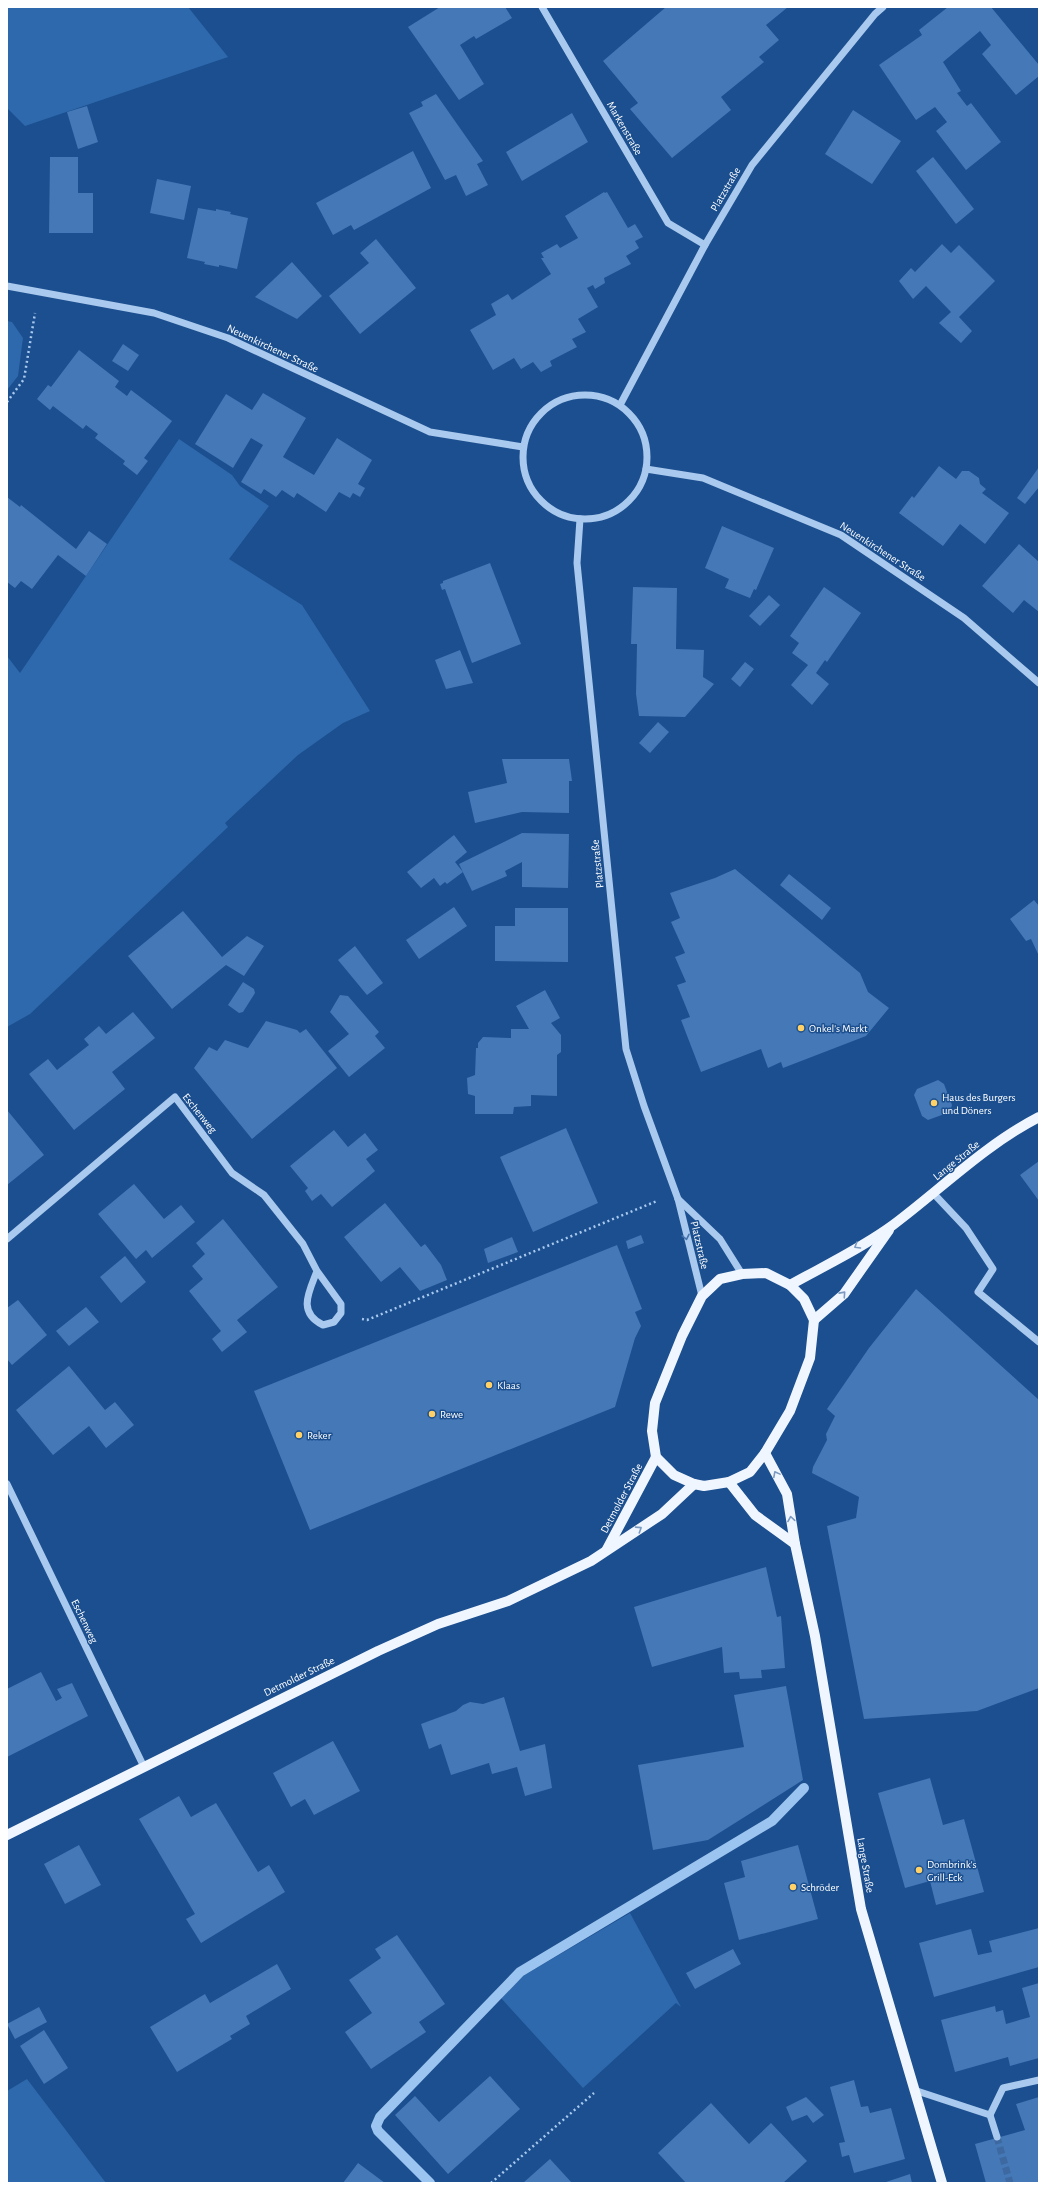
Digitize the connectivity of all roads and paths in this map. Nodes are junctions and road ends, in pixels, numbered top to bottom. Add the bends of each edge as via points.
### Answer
1 (542, 7) edge
2 (883, 7) edge
3 (705, 245) junction
4 (7, 286) edge
5 (39, 292) junction
6 (7, 402) edge
7 (620, 405) junction
8 (523, 447) junction
9 (646, 469) junction
10 (580, 519) junction
11 (1039, 683) edge
12 (1039, 1117) edge
13 (675, 1191) junction
14 (934, 1194) junction
15 (678, 1199) junction
16 (891, 1226) junction
17 (7, 1239) edge
18 (317, 1271) junction
19 (742, 1274) junction
20 (790, 1285) junction
21 (702, 1296) junction
22 (341, 1313) junction
23 (814, 1320) junction
24 (1039, 1342) edge
25 (765, 1453) junction
26 (656, 1457) junction
27 (729, 1482) junction
28 (7, 1484) edge
29 (694, 1484) junction
30 (795, 1544) junction
31 (606, 1551) junction
32 (144, 1767) junction
33 (7, 1835) edge
34 (1039, 2080) edge
35 (914, 2090) junction
36 (594, 2093) dead end
37 (990, 2115) junction
38 (997, 2137) tunnel mouth
39 (491, 2183) edge
40 (942, 2183) edge

1 - 3 street, Markenstraße via 668,223
2 - 3 street, Platzstraße via 752,165
3 - 7 street, Platzstraße
4 - 5 street, Neuenkirchener Straße
5 - 6 path via 24,379
5 - 8 street, Neuenkirchener Straße via 154,313 228,338 430,432
7 - 8 street via 601,396 580,395 560,400 543,411 530,428
7 - 9 street via 633,417 643,433 647,451
8 - 10 street via 524,467 531,487 543,503 560,514
9 - 10 street via 640,486 630,500 620,508 598,518
9 - 11 street, Neuenkirchener Straße via 703,478 841,535 964,618
10 - 13 street, Platzstraße via 577,563 626,1049
12 - 14 main road, Lange Straße via 983,1154
13 - 15 street, Platzstraße
13 - 22 path via 651,1204 367,1320
14 - 16 main road, Lange Straße
14 - 24 street via 966,1228 993,1269 978,1292
15 - 19 street, Platzstraße via 720,1239
15 -> 21 street, Platzstraße
16 -> 20 main road, Lange Straße
23 -> 16 main road, Lange Straße via 844,1294
17 - 18 street, Eschenweg via 176,1097 232,1173 264,1195 304,1244
18 - 22 street, Eschenweg via 341,1304
18 - 22 street via 306,1300 309,1313 314,1320 323,1325 334,1322
19 - 20 main road via 766,1273
19 - 21 main road via 720,1279
20 - 23 main road via 804,1299
21 - 26 main road via 682,1336 655,1403 652,1431
23 - 25 main road via 810,1358 790,1412
25 - 27 main road via 750,1472
30 -> 25 main road, Lange Straße via 787,1494
26 - 29 main road via 674,1475
26 - 31 main road, Detmolder Straße
27 - 29 main road via 704,1486
27 - 30 main road via 755,1515
28 - 32 street, Eschenweg
31 -> 29 main road, Detmolder Straße via 662,1514
30 - 35 main road, Lange Straße via 815,1636 861,1909
31 - 32 main road, Detmolder Straße via 591,1561 508,1601 438,1624 378,1651
32 - 33 main road, Detmolder Straße
34 - 37 street via 1003,2088
35 - 37 street
35 - 40 main road, Lange Straße
36 - 39 path
37 - 38 street

